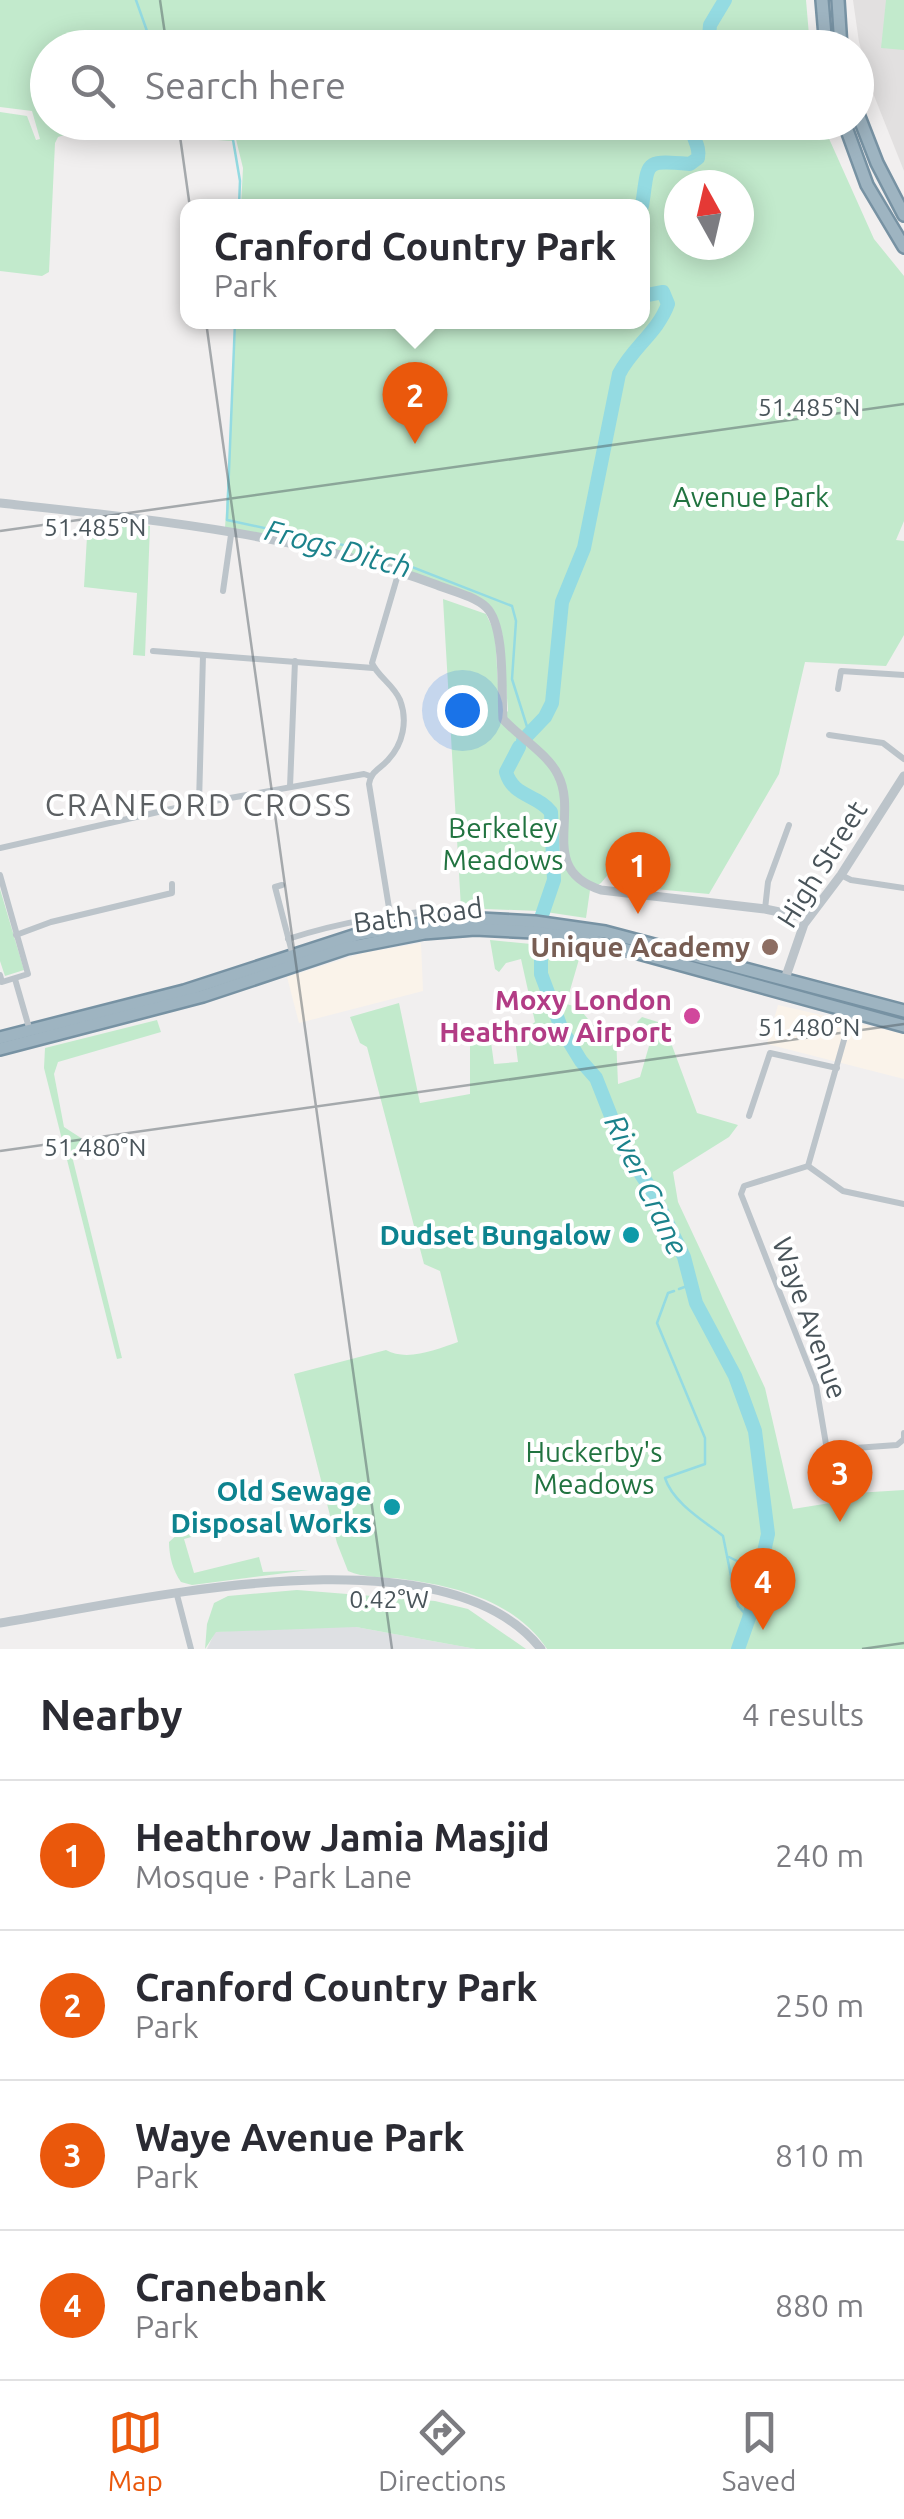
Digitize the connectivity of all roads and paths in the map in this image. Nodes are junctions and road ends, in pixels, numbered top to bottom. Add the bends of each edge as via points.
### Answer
1 (822, 0) edge
2 (838, 0) edge
3 (824, 30) edge
4 (840, 30) edge
5 (850, 140) edge
6 (868, 140) edge
7 (904, 215) edge
8 (904, 247) edge
9 (0, 503) edge
10 (231, 534) junction
11 (398, 571) junction
12 (222, 590) dead end
13 (154, 651) dead end
14 (204, 654) junction
15 (295, 661) junction
16 (373, 668) junction
17 (904, 675) edge
18 (838, 690) dead end
19 (829, 735) dead end
20 (904, 758) edge
21 (370, 776) junction
22 (904, 776) edge
23 (290, 786) junction
24 (198, 803) junction
25 (789, 825) dead end
26 (0, 848) edge
27 (841, 875) junction
28 (0, 876) edge
29 (172, 884) dead end
30 (903, 885) edge
31 (275, 886) dead end
32 (765, 909) junction
33 (390, 914) junction
34 (808, 918) junction
35 (456, 920) junction
36 (534, 927) junction
37 (561, 930) junction
38 (16, 935) junction
39 (288, 938) junction
40 (294, 959) junction
41 (0, 975) edge
42 (14, 979) junction
43 (784, 979) junction
44 (863, 1000) junction
45 (852, 1010) junction
46 (904, 1011) edge
47 (904, 1026) edge
48 (31, 1036) junction
49 (0, 1038) edge
50 (0, 1050) edge
51 (836, 1068) junction
52 (749, 1116) dead end
53 (808, 1166) junction
54 (904, 1204) edge
55 (904, 1433) edge
56 (177, 1594) junction
57 (0, 1623) edge
58 (191, 1649) edge
59 (542, 1649) edge

1 - 3 highway
2 - 4 highway
5 - 8 highway via 867,186
6 - 7 highway
9 - 10 street
10 - 11 street
10 - 12 street
11 - 16 street
11 - 32 street via 489,611 498,632 503,719 561,779 564,852 578,879 601,890
13 - 14 street
14 - 15 street
14 - 24 street
15 - 16 street
15 - 23 street
16 - 21 street via 394,689 404,721 400,744
17 - 18 street via 842,671
19 - 20 street via 882,744
21 - 23 street
21 - 33 street
22 - 27 street, High Street
23 - 24 street
24 - 26 street
25 - 32 street
27 - 30 street
27 - 34 street, High Street
28 - 38 street
29 - 38 street via 172,893
31 - 39 street
32 - 34 street
33 - 35 street via 451,909
33 - 39 street
34 - 43 street, High Street
35 - 36 highway, Bath Road
35 - 40 highway, Bath Road via 377,930
36 - 37 highway, Bath Road
36 - 40 highway, Bath Road via 424,933
37 - 43 highway, Bath Road via 605,932
37 - 45 highway, Bath Road
38 - 42 street via 28,974
39 - 40 street
40 - 48 highway, Bath Road via 203,996
41 - 42 street via 2,982
42 - 48 street
43 - 44 highway, Bath Road
44 - 45 highway
44 - 46 highway, Bath Road
45 - 47 highway, Bath Road
45 - 51 street
48 - 49 highway, Bath Road
48 - 50 highway, Bath Road
51 - 52 street via 770,1053
51 - 53 street
53 - 54 street via 843,1191
53 - 55 street, Waye Avenue via 744,1186 741,1194 816,1386 826,1445 897,1445
56 - 57 street
56 - 58 street
56 - 59 street via 284,1580 418,1588 498,1610

